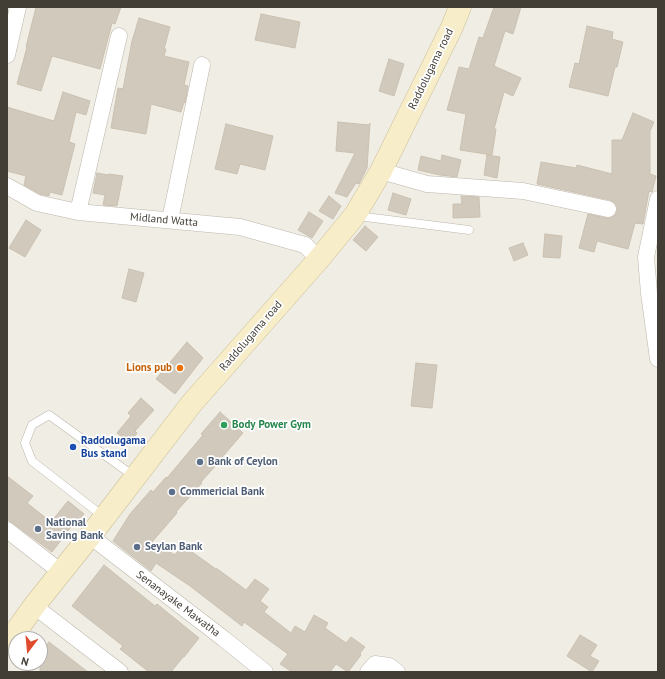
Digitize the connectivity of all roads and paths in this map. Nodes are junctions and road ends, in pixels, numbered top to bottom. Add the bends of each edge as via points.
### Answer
1 (18, 7) edge
2 (460, 7) edge
3 (119, 36) dead end
4 (7, 55) edge
5 (202, 65) dead end
6 (381, 171) junction
7 (7, 186) edge
8 (658, 199) edge
9 (608, 209) dead end
10 (78, 212) junction
11 (354, 215) junction
12 (170, 220) junction
13 (469, 230) dead end
14 (319, 259) junction
15 (658, 359) edge
16 (136, 477) junction
17 (104, 518) junction
18 (7, 530) edge
19 (90, 536) junction
20 (61, 572) junction
21 (34, 606) junction
22 (7, 644) edge
23 (120, 672) edge
24 (265, 672) edge
25 (368, 672) edge
26 (396, 672) edge

1 - 4 street
2 - 6 street, Raddolugama road
3 - 10 street
5 - 12 street
6 - 9 street via 427,184 523,191
6 - 11 street, Raddolugama road
7 - 10 street, Midland Watta via 37,204
8 - 15 street via 646,257
10 - 12 street, Midland Watta
11 - 13 lane
11 - 14 street, Raddolugama road
12 - 14 street, Midland Watta via 240,227 305,245
14 - 16 street, Raddolugama road via 192,403
16 - 17 street, Raddolugama road
16 - 17 lane via 49,415 32,425 26,443 32,461
17 - 19 street, Raddolugama road
18 - 20 street
19 - 20 street, Raddolugama road
19 - 24 street, Senanayake Mawatha
20 - 21 street, Raddolugama road
21 - 22 street, Raddolugama road
21 - 23 street
25 - 26 street via 375,664 389,666

